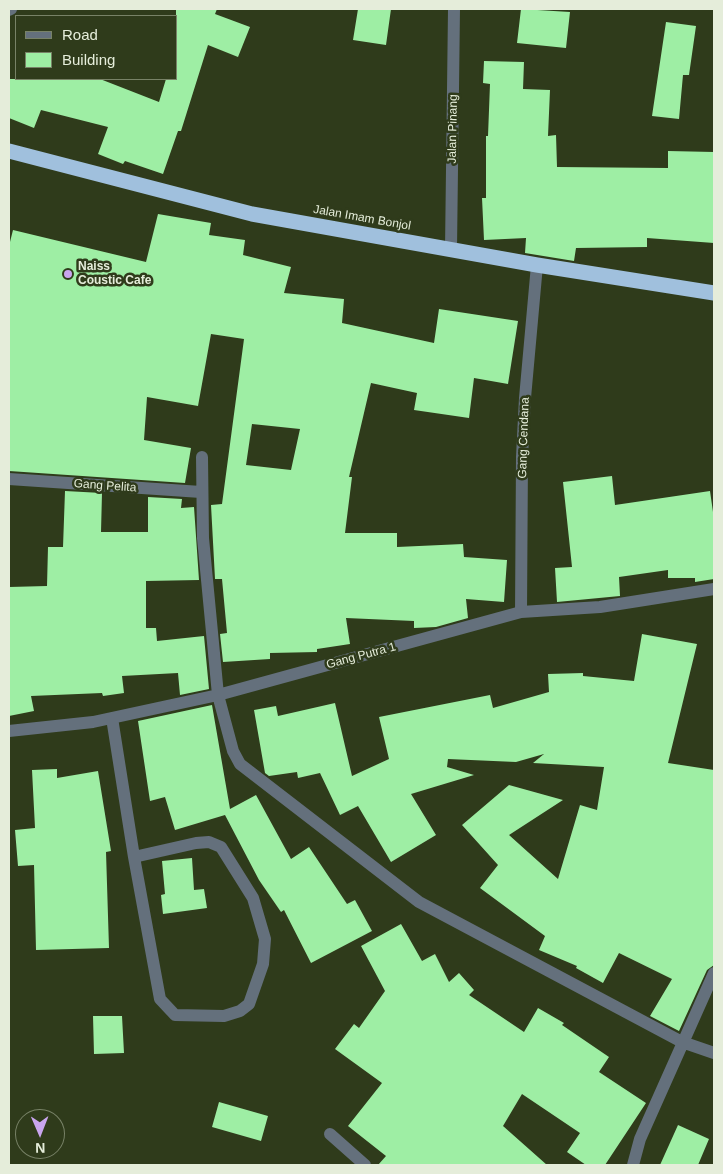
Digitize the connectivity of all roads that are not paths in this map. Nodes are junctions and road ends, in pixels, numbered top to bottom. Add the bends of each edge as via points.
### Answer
1 (454, 9) edge
2 (9, 151) edge
3 (451, 249) junction
4 (537, 265) junction
5 (714, 293) edge
6 (202, 457) dead end
7 (9, 479) edge
8 (201, 492) junction
9 (714, 588) edge
10 (521, 612) junction
11 (218, 695) junction
12 (112, 718) junction
13 (9, 730) edge
14 (134, 858) junction
15 (714, 973) edge
16 (682, 1042) junction
17 (714, 1053) edge
18 (330, 1134) dead end
19 (365, 1165) edge
20 (633, 1165) edge

1 - 3 street, Jalan Pinang
2 - 3 highway, Jalan Imam Bonjol via 252,214
3 - 4 highway, Jalan Imam Bonjol
4 - 5 highway, Jalan Imam Bonjol
4 - 10 street, Gang Cendana via 523,437
6 - 8 street
7 - 8 street, Gang Pelita
8 - 11 street via 206,583
9 - 10 street, Gang Putra 1 via 600,607
10 - 11 street, Gang Putra 1
11 - 12 street, Gang Putra 1
11 - 16 street via 233,751 240,764 419,902
12 - 13 street, Gang Putra 1
12 - 14 street
14 - 14 street via 160,999 175,1015 224,1016 250,1004 263,964 266,939 253,898 222,847 209,842 196,843
15 - 16 street
16 - 17 street
16 - 20 street via 640,1139
18 - 19 street

